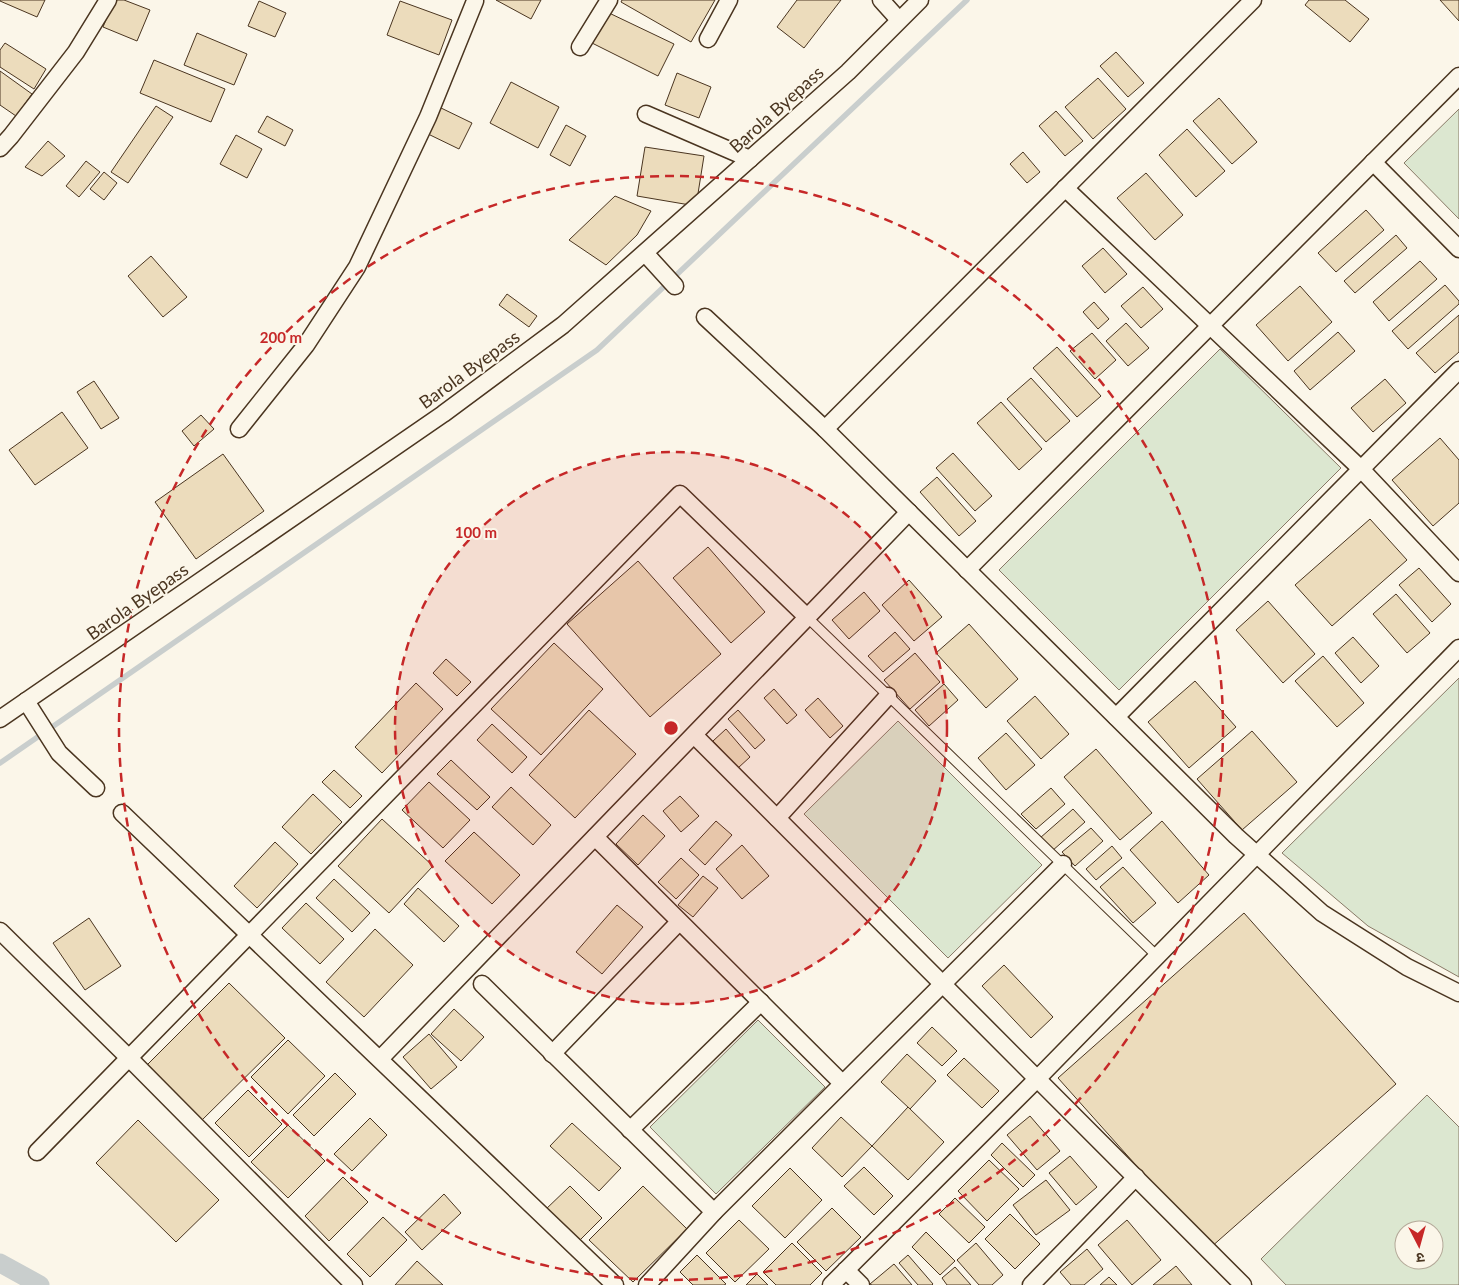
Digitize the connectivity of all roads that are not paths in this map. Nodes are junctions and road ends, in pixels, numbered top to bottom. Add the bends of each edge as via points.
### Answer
1 (108, 0) edge
2 (474, 0) edge
3 (609, 0) edge
4 (729, 0) edge
5 (881, 0) edge
6 (920, 0) edge
7 (1253, 0) edge
8 (899, 20) junction
9 (708, 39) dead end
10 (580, 47) dead end
11 (1459, 76) edge
12 (646, 114) dead end
13 (0, 148) edge
14 (750, 159) junction
15 (1373, 162) junction
16 (1065, 188) junction
17 (1459, 249) edge
18 (645, 253) junction
19 (676, 286) dead end
20 (705, 317) dead end
21 (1210, 326) junction
22 (1459, 370) edge
23 (239, 429) dead end
24 (824, 429) junction
25 (1361, 469) junction
26 (909, 512) junction
27 (967, 570) junction
28 (1459, 573) edge
29 (808, 618) junction
30 (1459, 648) edge
31 (888, 696) junction
32 (31, 708) junction
33 (1116, 717) junction
34 (0, 718) edge
35 (694, 735) junction
36 (96, 788) dead end
37 (122, 812) dead end
38 (777, 818) junction
39 (595, 837) junction
40 (1257, 855) junction
41 (1063, 864) junction
42 (679, 922) junction
43 (0, 931) edge
44 (249, 935) junction
45 (1157, 956) junction
46 (482, 984) dead end
47 (943, 984) junction
48 (1459, 993) edge
49 (761, 1002) junction
50 (552, 1054) junction
51 (130, 1058) junction
52 (380, 1059) junction
53 (1037, 1079) junction
54 (842, 1083) junction
55 (630, 1130) junction
56 (37, 1152) dead end
57 (1136, 1177) junction
58 (714, 1212) junction
59 (846, 1270) junction
60 (1039, 1282) edge
61 (354, 1285) edge
62 (615, 1285) edge
63 (647, 1285) edge
64 (831, 1285) edge
65 (861, 1285) edge
66 (1244, 1285) edge

1 - 13 street via 76,52
2 - 23 street via 428,117 358,267 306,345
3 - 10 street
4 - 9 street
5 - 8 street
6 - 8 street, Barola Byepass
7 - 16 street
8 - 14 street, Barola Byepass via 848,72
11 - 15 street
12 - 14 street
14 - 18 street, Barola Byepass
15 - 17 street
15 - 21 street
16 - 21 street
16 - 24 street
18 - 19 street
18 - 32 street, Barola Byepass via 563,325 443,414
20 - 24 street
21 - 25 street
21 - 27 street
22 - 25 street
24 - 26 street
25 - 28 street
25 - 33 street
26 - 27 street
26 - 29 street
27 - 33 street
29 - 31 lane
29 - 35 street
29 - 44 street via 680,494
30 - 40 street
31 - 38 street
31 - 41 lane
32 - 34 street, Barola Byepass
32 - 36 street via 59,753
33 - 40 street
35 - 38 street
35 - 39 street
37 - 44 street
38 - 47 street
39 - 42 street
39 - 52 street
40 - 45 street
40 - 48 street via 1322,914 1406,967
41 - 45 lane
41 - 47 street
42 - 49 street
42 - 50 street
43 - 51 street
44 - 51 street
44 - 52 street
45 - 53 street
46 - 50 street
47 - 53 street
47 - 54 street
49 - 54 street
49 - 55 street
50 - 55 street
51 - 56 street
51 - 61 street
52 - 62 street
53 - 57 street
53 - 59 street
54 - 58 street
55 - 58 street
57 - 60 street
57 - 66 street
58 - 63 street
59 - 64 street
59 - 65 street

